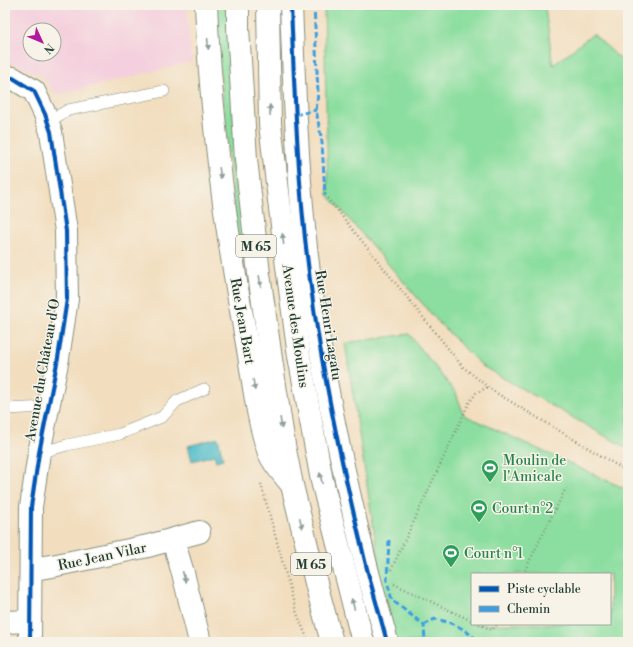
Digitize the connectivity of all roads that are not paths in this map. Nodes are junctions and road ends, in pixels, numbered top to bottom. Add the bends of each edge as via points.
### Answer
1 (206, 5) edge
2 (238, 5) edge
3 (268, 5) edge
4 (291, 5) edge
5 (5, 77) edge
6 (164, 91) dead end
7 (48, 122) junction
8 (204, 389) dead end
9 (48, 407) junction
10 (5, 409) edge
11 (39, 453) junction
12 (292, 485) junction
13 (199, 532) dead end
14 (173, 540) junction
15 (30, 569) junction
16 (5, 622) edge
17 (30, 631) edge
18 (200, 642) edge
19 (332, 642) edge
20 (363, 642) edge
21 (387, 642) edge

1 -> 12 street, Rue Jean Bart via 219,169 257,408 270,454
2 -> 12 street, Avenue des Moulins / M 65 via 246,159 259,274
20 -> 3 street, Avenue des Moulins / M 65 via 322,481 298,356 270,124
4 - 21 street, Rue Henri Lagatu via 295,115 305,238 314,308 328,396 362,549
5 - 7 street, Avenue du Château d'O via 13,78 34,91
6 - 7 lane via 68,110
7 - 9 street, Avenue du Château d'O via 66,230 67,299
8 - 11 lane via 177,401 162,418 120,434
9 - 10 lane
9 - 11 street, Avenue du Château d'O
11 - 15 street, Avenue du Château d'O via 31,507
12 -> 19 street, Avenue des Moulins / M 65
13 - 14 street, Rue Jean Vilar
14 - 15 street, Rue Jean Vilar
14 -> 18 street
15 - 17 street, Avenue du Château d'O
16 - 17 street

